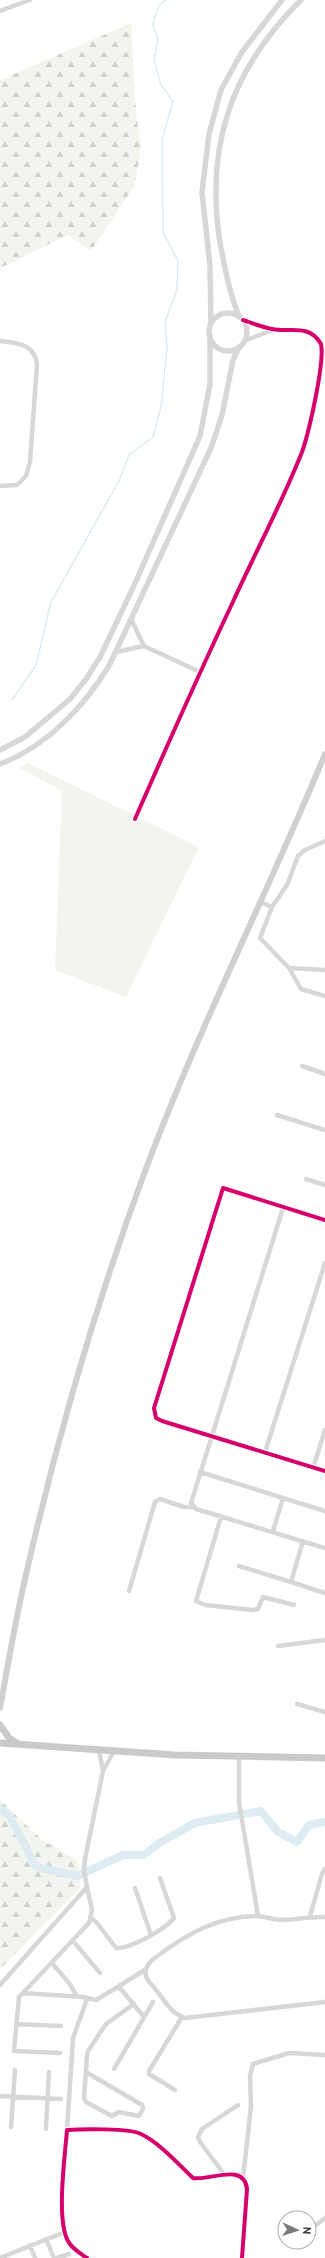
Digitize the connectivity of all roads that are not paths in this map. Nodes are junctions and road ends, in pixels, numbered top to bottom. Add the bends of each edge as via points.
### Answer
1 (30, 0) edge
2 (282, 0) edge
3 (301, 0) edge
4 (0, 11) edge
5 (241, 318) junction
6 (211, 324) junction
7 (273, 330) junction
8 (210, 336) junction
9 (0, 341) edge
10 (242, 344) junction
11 (0, 486) edge
12 (131, 619) junction
13 (144, 646) junction
14 (116, 652) junction
15 (200, 672) junction
16 (0, 750) edge
17 (325, 754) edge
18 (0, 764) edge
19 (135, 819) dead end
20 (325, 841) edge
21 (260, 902) junction
22 (272, 907) junction
23 (289, 968) junction
24 (325, 970) edge
25 (325, 996) edge
26 (302, 1066) dead end
27 (325, 1074) edge
28 (278, 1115) dead end
29 (325, 1130) edge
30 (306, 1179) dead end
31 (325, 1185) edge
32 (283, 1208) junction
33 (325, 1220) edge
34 (325, 1262) edge
35 (325, 1430) edge
36 (212, 1436) junction
37 (265, 1452) junction
38 (313, 1468) junction
39 (200, 1472) junction
40 (325, 1472) edge
41 (283, 1498) junction
42 (193, 1507) junction
43 (325, 1511) edge
44 (221, 1517) junction
45 (273, 1531) junction
46 (303, 1541) junction
47 (325, 1548) edge
48 (239, 1566) dead end
49 (291, 1582) junction
50 (129, 1591) dead end
51 (325, 1593) edge
52 (294, 1605) dead end
53 (325, 1640) edge
54 (278, 1646) dead end
55 (297, 1704) dead end
56 (0, 1708) edge
57 (325, 1712) edge
58 (0, 1725) edge
59 (0, 1743) edge
60 (20, 1744) junction
61 (99, 1750) junction
62 (114, 1752) junction
63 (239, 1757) junction
64 (325, 1758) edge
65 (102, 1771) junction
66 (325, 1869) edge
67 (160, 1878) dead end
68 (87, 1887) junction
69 (135, 1888) dead end
70 (258, 1916) junction
71 (310, 1916) junction
72 (325, 1917) edge
73 (91, 1918) junction
74 (151, 1935) junction
75 (73, 1941) junction
76 (52, 1963) junction
77 (146, 1969) junction
78 (100, 1973) dead end
79 (0, 1986) edge
80 (116, 1988) junction
81 (23, 1993) junction
82 (77, 1996) junction
83 (87, 1999) junction
84 (153, 2002) dead end
85 (325, 2002) edge
86 (134, 2004) junction
87 (144, 2017) junction
88 (182, 2017) junction
89 (16, 2024) junction
90 (61, 2026) dead end
91 (60, 2053) dead end
92 (325, 2055) edge
93 (114, 2068) dead end
94 (15, 2070) dead end
95 (49, 2072) dead end
96 (86, 2072) junction
97 (175, 2090) dead end
98 (0, 2096) edge
99 (13, 2097) junction
100 (46, 2098) junction
101 (61, 2099) dead end
102 (238, 2105) dead end
103 (11, 2127) dead end
104 (46, 2129) dead end
105 (67, 2130) junction
106 (224, 2174) junction
107 (243, 2178) junction
108 (325, 2218) edge
109 (317, 2224) edge
110 (65, 2232) junction
111 (46, 2239) junction
112 (30, 2245) junction
113 (69, 2254) dead end
114 (2, 2256) edge
115 (35, 2258) edge
116 (54, 2258) edge
117 (57, 2258) edge
118 (87, 2258) edge
119 (242, 2258) edge

1 - 4 street
2 - 6 street via 255,34 221,90 209,134 202,192 210,266
3 - 5 street via 252,58 231,102 221,136 215,174 216,208 230,295
5 - 6 street via 226,313 215,318
5 - 7 street
5 - 10 street via 247,330
6 - 8 street
7 - 10 street
7 - 15 street via 306,331 320,342 324,364 320,388 299,459
8 - 10 street via 216,346 222,349 228,350
8 - 16 street via 210,384 200,436 100,657 70,699 25,737
9 - 11 street via 17,342 27,346 33,352 37,365 30,462 26,476 17,485
10 - 12 street via 234,360 222,415 211,448
12 - 13 street
12 - 14 street
13 - 14 street
13 - 15 street
14 - 18 street via 96,688 76,710 46,736
15 - 19 street
17 - 21 main road
20 - 22 street via 298,856 286,885
21 - 22 street
21 - 56 main road via 186,1068 144,1173 112,1264 42,1509 24,1582
22 - 23 street via 260,938
23 - 24 street
23 - 25 street via 301,989
26 - 27 street
28 - 29 street
30 - 31 street
32 - 33 street
32 - 36 street
32 - 36 street via 223,1188 154,1408 156,1418
34 - 37 street
35 - 38 street
36 - 37 street
36 - 39 street
37 - 38 street
38 - 40 street
39 - 41 street
39 - 42 street via 191,1498
41 - 43 street
41 - 45 street
42 - 44 street
42 - 50 street via 160,1499 155,1502
44 - 45 street
44 - 52 street via 196,1601 205,1605 252,1610 258,1608 263,1597
45 - 46 street
46 - 47 street
46 - 49 street
48 - 49 street
49 - 51 street
53 - 54 street
55 - 57 street
58 - 60 main road via 9,1738
59 - 60 main road
60 - 61 main road
61 - 62 main road
61 - 65 street
62 - 63 main road
62 - 65 street
63 - 64 main road
63 - 70 street via 239,1802
65 - 68 street via 84,1870
66 - 71 street
67 - 74 street via 174,1918
68 - 73 street via 92,1910
68 - 79 street
69 - 74 street
70 - 71 street via 281,1920
70 - 77 street via 228,1919 207,1926 180,1939 153,1959
71 - 72 street
73 - 74 street via 116,1948 134,1945
73 - 75 street
75 - 76 street
75 - 78 street
76 - 81 street
76 - 82 street
77 - 80 street
77 - 88 street via 147,1980 170,2010
80 - 83 street via 96,2000
80 - 86 street via 123,1990
81 - 82 street
81 - 89 street via 17,2000
82 - 83 street
83 - 105 street via 73,2038
84 - 87 street
85 - 88 street via 218,2013 200,2018
86 - 87 street
86 - 96 street via 106,2024 88,2051
87 - 93 street
88 - 97 street via 149,2071 149,2074
89 - 90 street
89 - 91 street via 16,2052
92 - 107 street via 289,2053 253,2064
94 - 99 street
95 - 100 street
96 - 96 street via 142,2105 143,2109 139,2116 119,2112 112,2116 86,2102
98 - 99 street
99 - 100 street
99 - 103 street
100 - 101 street
100 - 104 street
102 - 106 street via 199,2133 200,2142
105 - 106 street via 91,2128 140,2133 159,2146 193,2178
105 - 110 street via 63,2189
106 - 107 street via 233,2173
107 - 119 street via 247,2189
108 - 109 street
110 - 111 street
110 - 118 street via 75,2250
111 - 112 street
111 - 116 street
112 - 114 street
112 - 115 street
113 - 117 street

